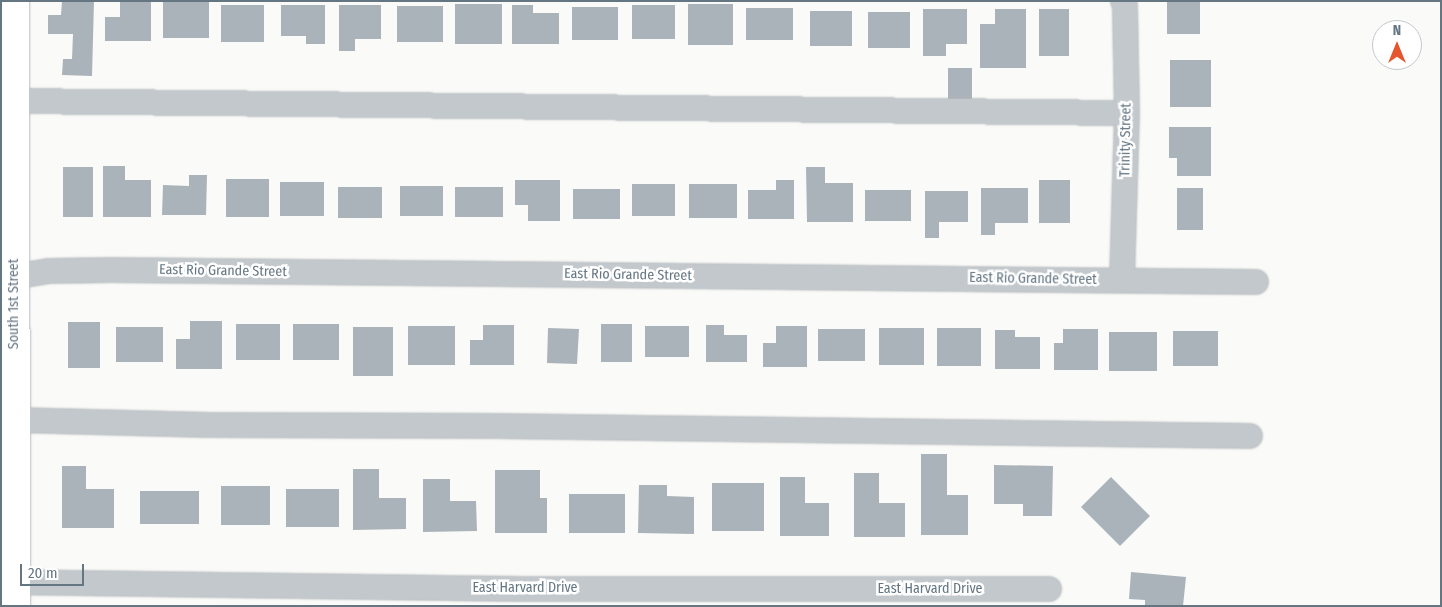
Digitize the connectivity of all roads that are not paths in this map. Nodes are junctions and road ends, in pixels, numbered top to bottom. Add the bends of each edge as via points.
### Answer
1 (15, 1) edge
2 (1123, 1) edge
3 (15, 101) junction
4 (1127, 113) junction
5 (8, 278) edge
6 (1122, 280) junction
7 (1256, 282) dead end
8 (15, 420) junction
9 (1250, 436) dead end
10 (1049, 589) dead end
11 (11, 590) edge
12 (798, 598) edge

1 - 3 main road, South 1st Street
2 - 4 street, Trinity Street
3 - 4 street
3 - 5 main road, South 1st Street
4 - 6 street, Trinity Street
5 - 6 street, East Rio Grande Street via 49,271 121,270
5 - 8 main road, South 1st Street
6 - 7 street, East Rio Grande Street
8 - 9 street
8 - 11 main road, South 1st Street
10 - 12 street, East Harvard Drive
11 - 12 street, East Harvard Drive

